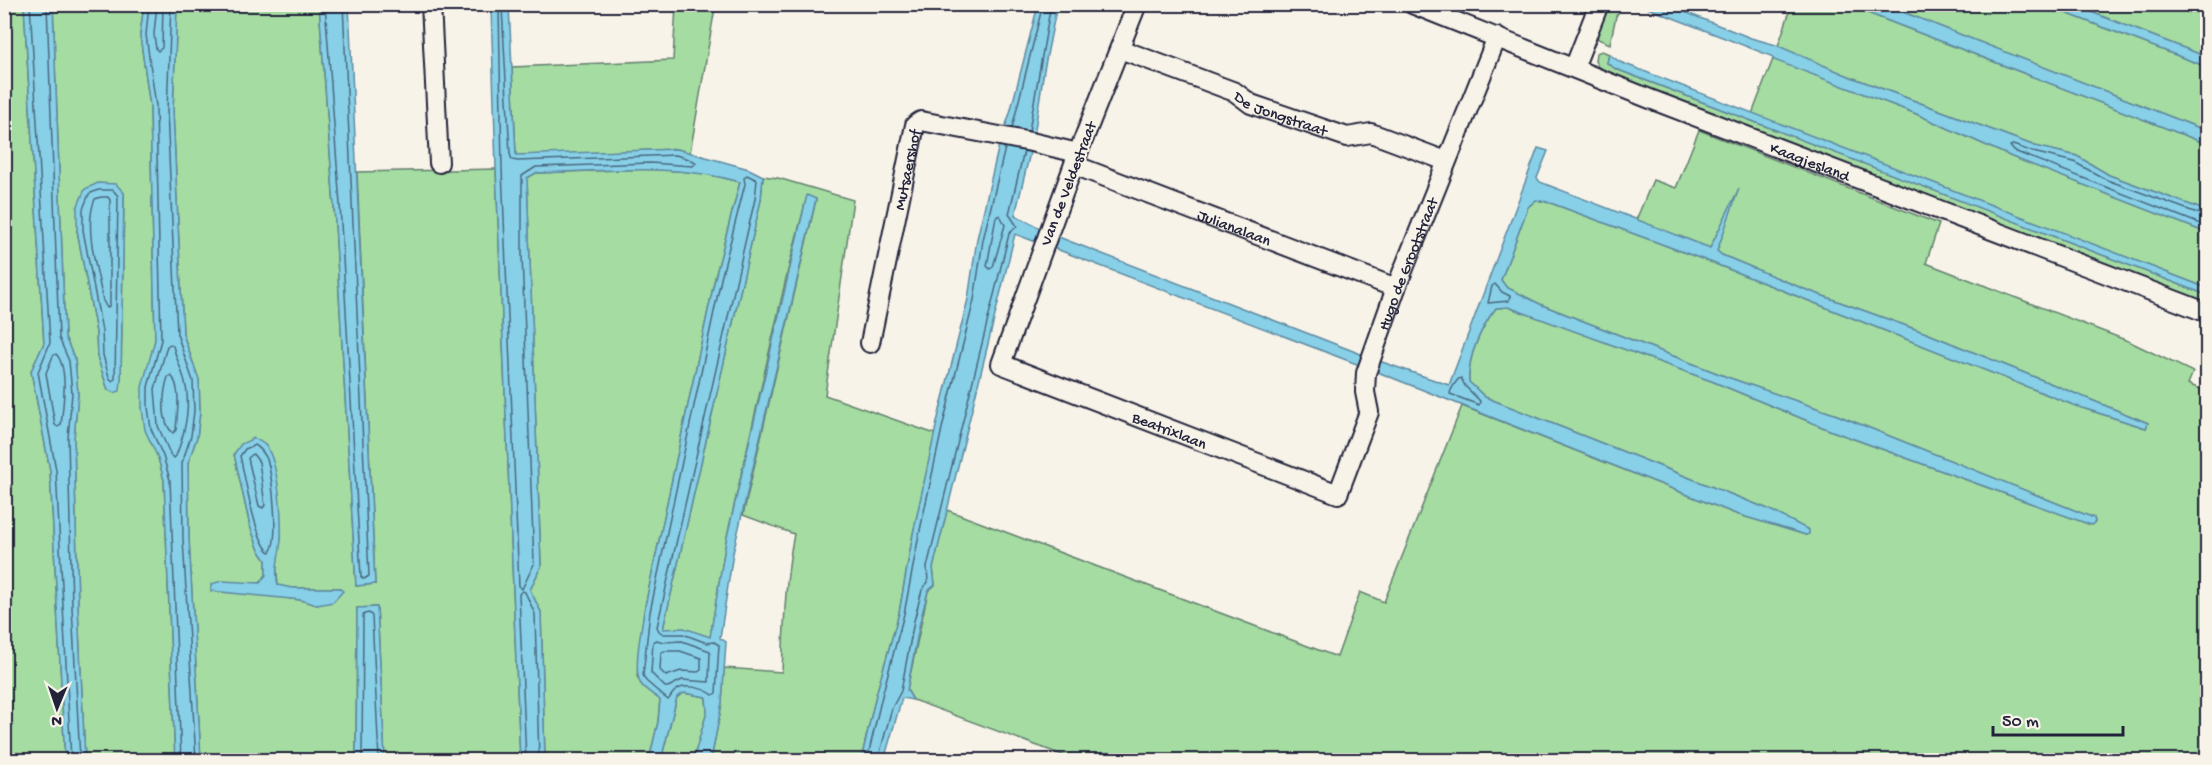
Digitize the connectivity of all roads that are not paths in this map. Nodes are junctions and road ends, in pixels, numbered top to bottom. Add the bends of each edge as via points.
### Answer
1 (431, 4) edge
2 (1137, 4) edge
3 (1412, 4) edge
4 (1599, 4) edge
5 (1497, 37) junction
6 (1120, 49) junction
7 (1574, 68) junction
8 (1076, 159) junction
9 (1446, 161) junction
10 (439, 163) dead end
11 (1396, 288) junction
12 (2208, 313) edge
13 (870, 342) dead end
14 (1001, 364) joint
15 (1338, 494) joint

1 - 10 street
2 - 6 street, Van de Veldestraat
3 - 5 street, Kaagjesland
4 - 7 street
5 - 7 street, Kaagjesland
5 - 9 street, Hugo de Grootstraat
6 - 8 street, Van de Veldestraat
6 - 9 street, De Jongstraat via 1235,92 1251,104 1347,138 1371,132
7 - 12 street, Kaagjesland
8 - 11 street, Julianalaan
8 - 13 street, Mutsaershof via 999,135 921,121 915,125
8 - 14 street, Van de Veldestraat
9 - 11 street, Hugo de Grootstraat
11 - 15 street, Hugo de Grootstraat via 1366,373 1368,412
14 - 15 street, Beatrixlaan

